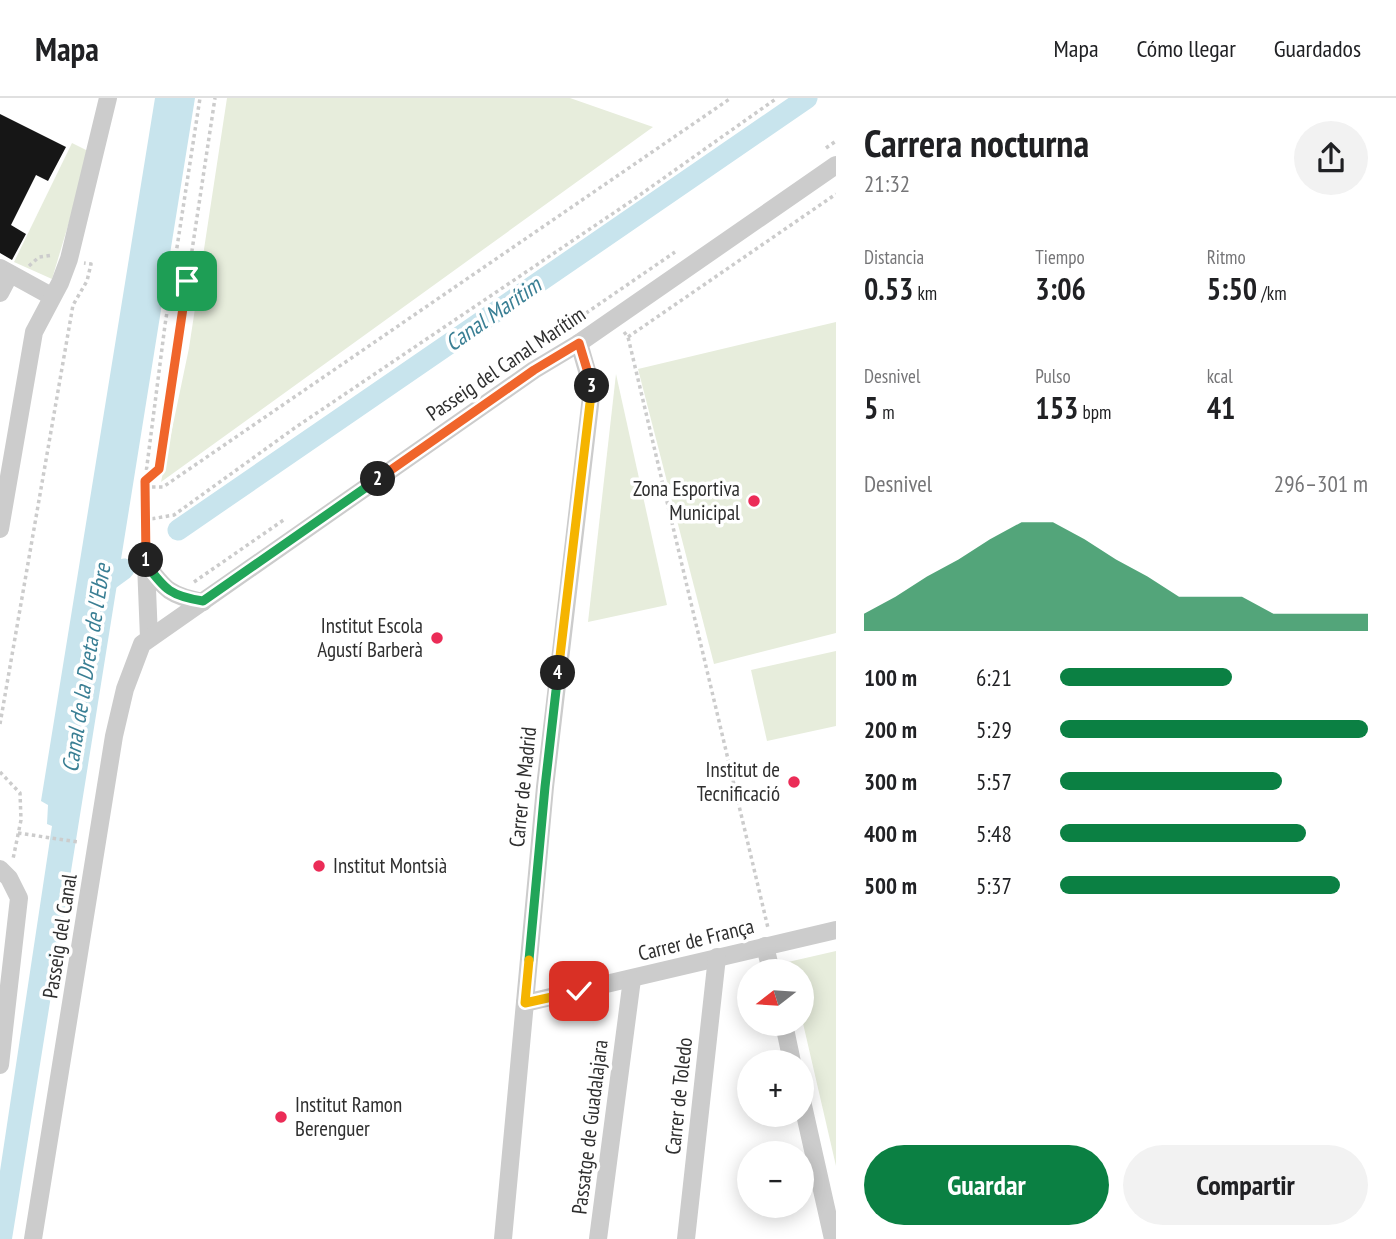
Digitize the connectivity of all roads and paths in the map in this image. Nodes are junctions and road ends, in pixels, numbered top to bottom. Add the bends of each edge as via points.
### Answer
1 (108, 98) edge
2 (200, 98) edge
3 (215, 98) edge
4 (731, 98) edge
5 (777, 98) edge
6 (836, 165) edge
7 (836, 194) edge
8 (69, 259) junction
9 (5, 271) edge
10 (0, 293) edge
11 (51, 296) junction
12 (604, 301) dead end
13 (614, 318) junction
14 (628, 337) junction
15 (579, 343) junction
16 (145, 484) junction
17 (145, 520) junction
18 (0, 529) edge
19 (146, 564) junction
20 (203, 601) junction
21 (146, 641) junction
22 (0, 724) edge
23 (0, 772) edge
24 (18, 833) junction
25 (88, 844) dead end
26 (4, 873) edge
27 (778, 925) dead end
28 (836, 930) edge
29 (765, 946) junction
30 (717, 957) junction
31 (768, 959) edge
32 (632, 979) junction
33 (9, 981) junction
34 (0, 1003) edge
35 (525, 1003) junction
36 (0, 1065) edge
37 (808, 1127) edge
38 (33, 1239) edge
39 (503, 1239) edge
40 (598, 1239) edge
41 (686, 1239) edge
42 (834, 1239) edge

1 - 8 street
2 - 16 path
3 - 16 path via 159,469
4 - 16 path via 163,488
5 - 17 path via 174,515
6 - 13 street, Passeig del Canal Marítim
7 - 14 path
8 - 9 path via 43,256 30,265
8 - 11 street
8 - 22 path via 91,264 73,305
9 - 10 street
9 - 11 street
11 - 18 street via 29,353
12 - 13 path
13 - 14 path
13 - 15 street, Passeig del Canal Marítim
14 - 27 path via 767,928
15 - 20 street, Passeig del Canal Marítim
15 - 35 street, Carrer de Madrid via 592,388 545,787
16 - 17 path
17 - 19 path
19 - 20 street via 166,590
19 - 21 street
20 - 21 street, Passeig del Canal Marítim
21 - 38 street, Passeig del Canal via 125,689 114,736
23 - 24 path via 20,793
24 - 25 path
24 - 26 path
26 - 33 street, Passeig del Canal via 19,898
28 - 29 street, Carrer de França
29 - 30 street, Carrer de França
29 - 31 street
30 - 32 street, Carrer de França
30 - 41 street, Carrer de Toledo
32 - 35 street, Carrer de França
32 - 40 street, Passatge de Guadalajara
33 - 34 street, Passeig del Canal
33 - 36 street, Passeig del Canal
35 - 39 street, Carrer de Madrid
37 - 42 street

